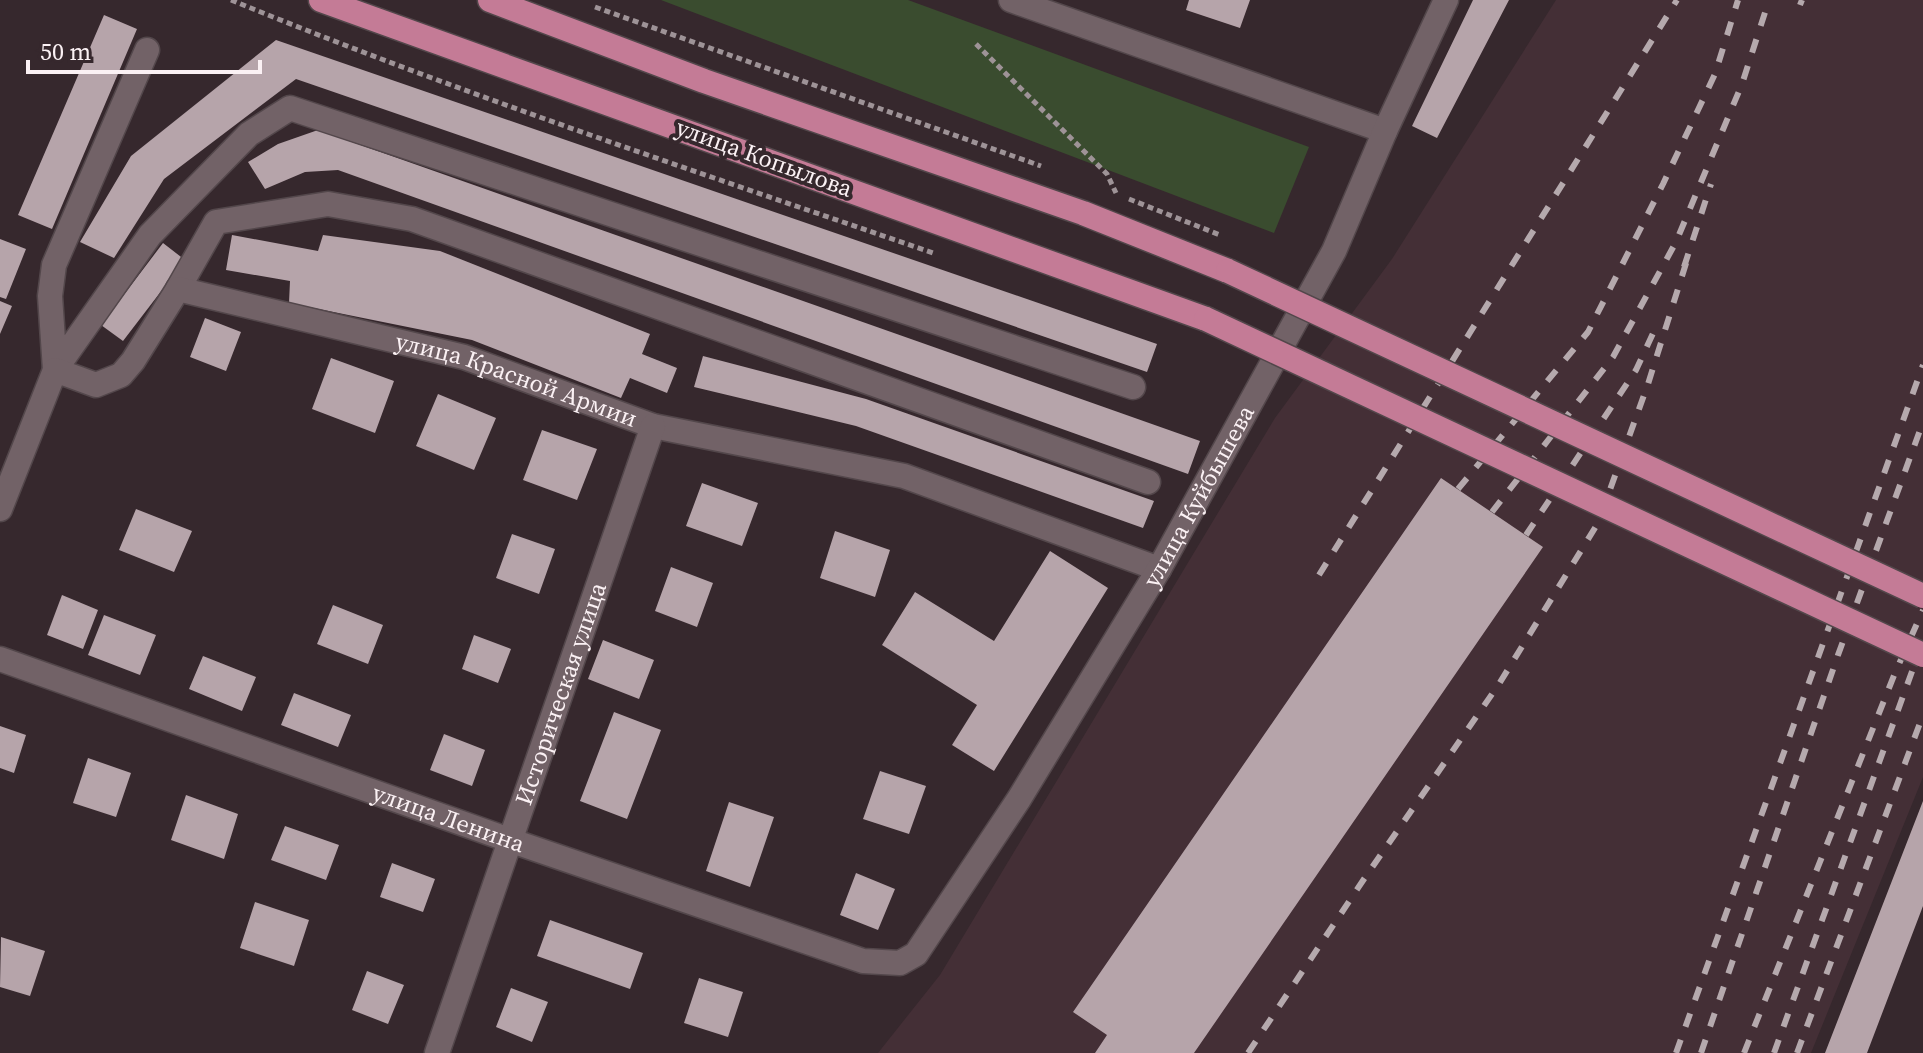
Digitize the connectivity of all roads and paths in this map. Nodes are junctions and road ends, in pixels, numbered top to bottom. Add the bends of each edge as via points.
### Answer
1 (231, 0) edge
2 (321, 0) edge
3 (490, 0) edge
4 (1011, 0) edge
5 (1446, 0) edge
6 (590, 5) dead end
7 (976, 44) dead end
8 (147, 50) dead end
9 (1385, 131) junction
10 (1044, 167) dead end
11 (1102, 188) dead end
12 (1116, 193) junction
13 (1228, 238) dead end
14 (934, 254) dead end
15 (178, 289) junction
16 (55, 370) junction
17 (1133, 387) dead end
18 (653, 426) junction
19 (1148, 482) dead end
20 (0, 509) edge
21 (1159, 569) junction
22 (1923, 596) edge
23 (1923, 655) edge
24 (0, 659) edge
25 (509, 840) junction
26 (900, 963) joint
27 (437, 1053) edge

1 - 14 path
2 - 23 main road, улица Копылова, bridge via 1206,319
3 - 22 main road, bridge via 1083,213 1228,271
4 - 9 street
5 - 9 street, улица Куйбышева
6 - 10 path
7 - 12 path via 1107,174
8 - 16 street via 54,265 50,296
9 - 21 street, улица Куйбышева via 1334,251
11 - 12 path
12 - 13 path
15 - 16 street via 121,375 96,385
15 - 18 street, улица Красной Армии via 464,357
15 - 19 street via 216,222 328,204 412,219
16 - 17 street via 150,235 249,134 290,108
16 - 20 street
18 - 21 street, улица Красной Армии via 904,476
18 - 25 street, Историческая улица
21 - 26 street, улица Куйбышева via 1019,799 916,954
24 - 25 street, улица Ленина
25 - 26 street, улица Ленина via 863,961
25 - 27 street, Историческая улица

